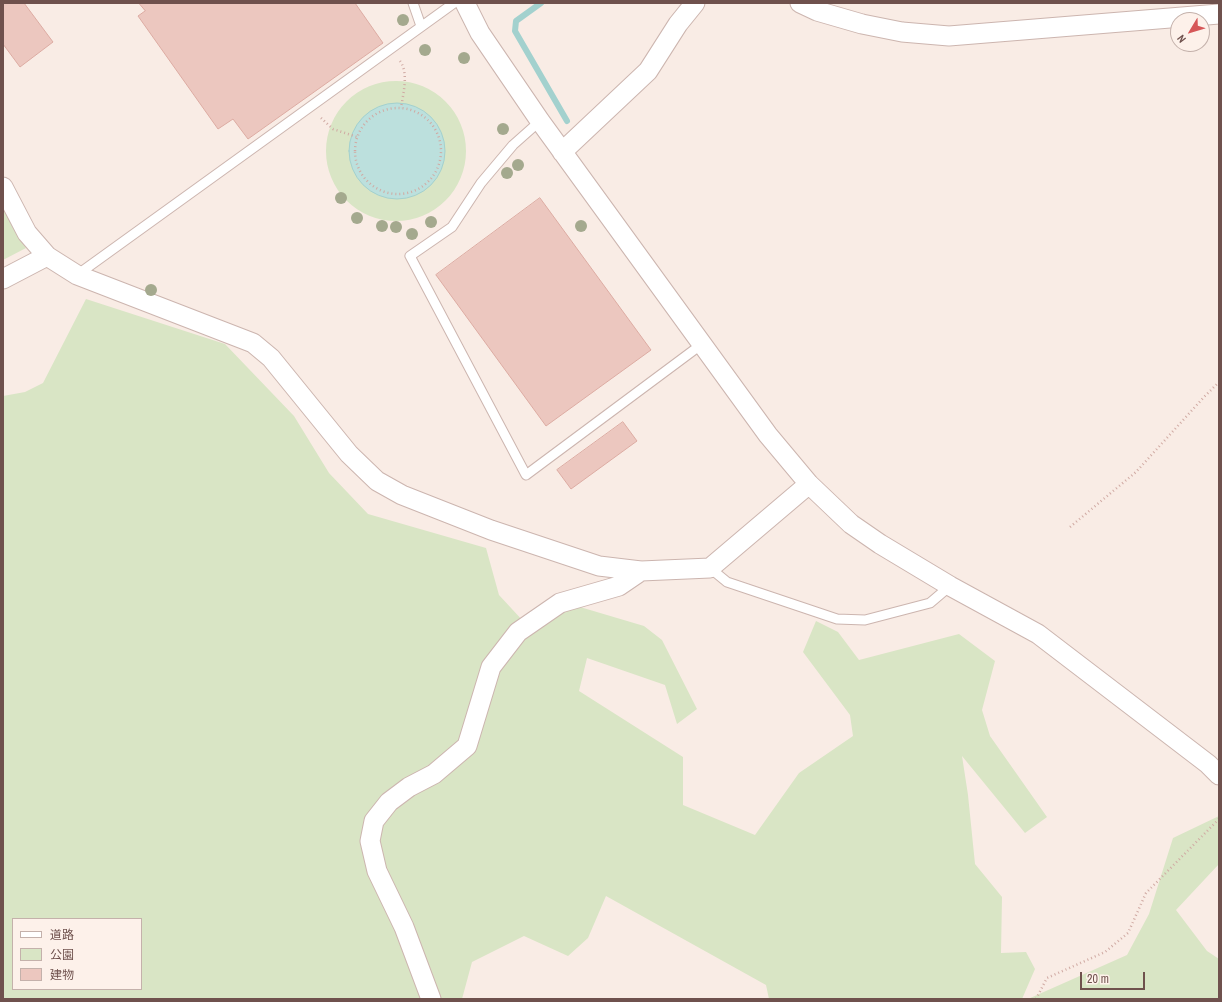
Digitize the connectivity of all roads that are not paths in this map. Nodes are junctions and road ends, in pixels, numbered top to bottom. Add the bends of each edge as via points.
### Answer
1 (413, 3) edge
2 (454, 3) edge
3 (465, 3) edge
4 (695, 3) edge
5 (800, 3) edge
6 (1219, 14) edge
7 (421, 26) junction
8 (540, 121) junction
9 (562, 152) junction
10 (3, 187) edge
11 (46, 256) junction
12 (77, 275) junction
13 (3, 279) edge
14 (702, 344) junction
15 (809, 484) junction
16 (710, 568) junction
17 (641, 571) junction
18 (950, 586) junction
19 (1219, 775) edge
20 (431, 999) edge

1 - 7 lane
2 - 7 lane
3 - 8 street via 480,33
4 - 9 street via 678,24 648,71
5 - 6 street via 817,11 862,24 902,32 949,36
7 - 12 lane
8 - 9 street
8 - 14 lane via 513,145 480,183 452,227 410,256 526,475
9 - 14 street
10 - 11 street via 27,233
11 - 12 street
11 - 13 street
12 - 17 street via 253,343 271,358 349,454 377,481 402,495 491,530 598,566
14 - 15 street via 768,435
15 - 16 street
15 - 18 street via 851,524
16 - 17 street
16 - 18 lane via 727,582 837,619 866,620 930,603
17 - 20 street via 619,586 560,603 518,632 491,667 467,746 434,774 409,787 389,802 374,821 370,841 377,871 404,927
18 - 19 street via 1038,634

